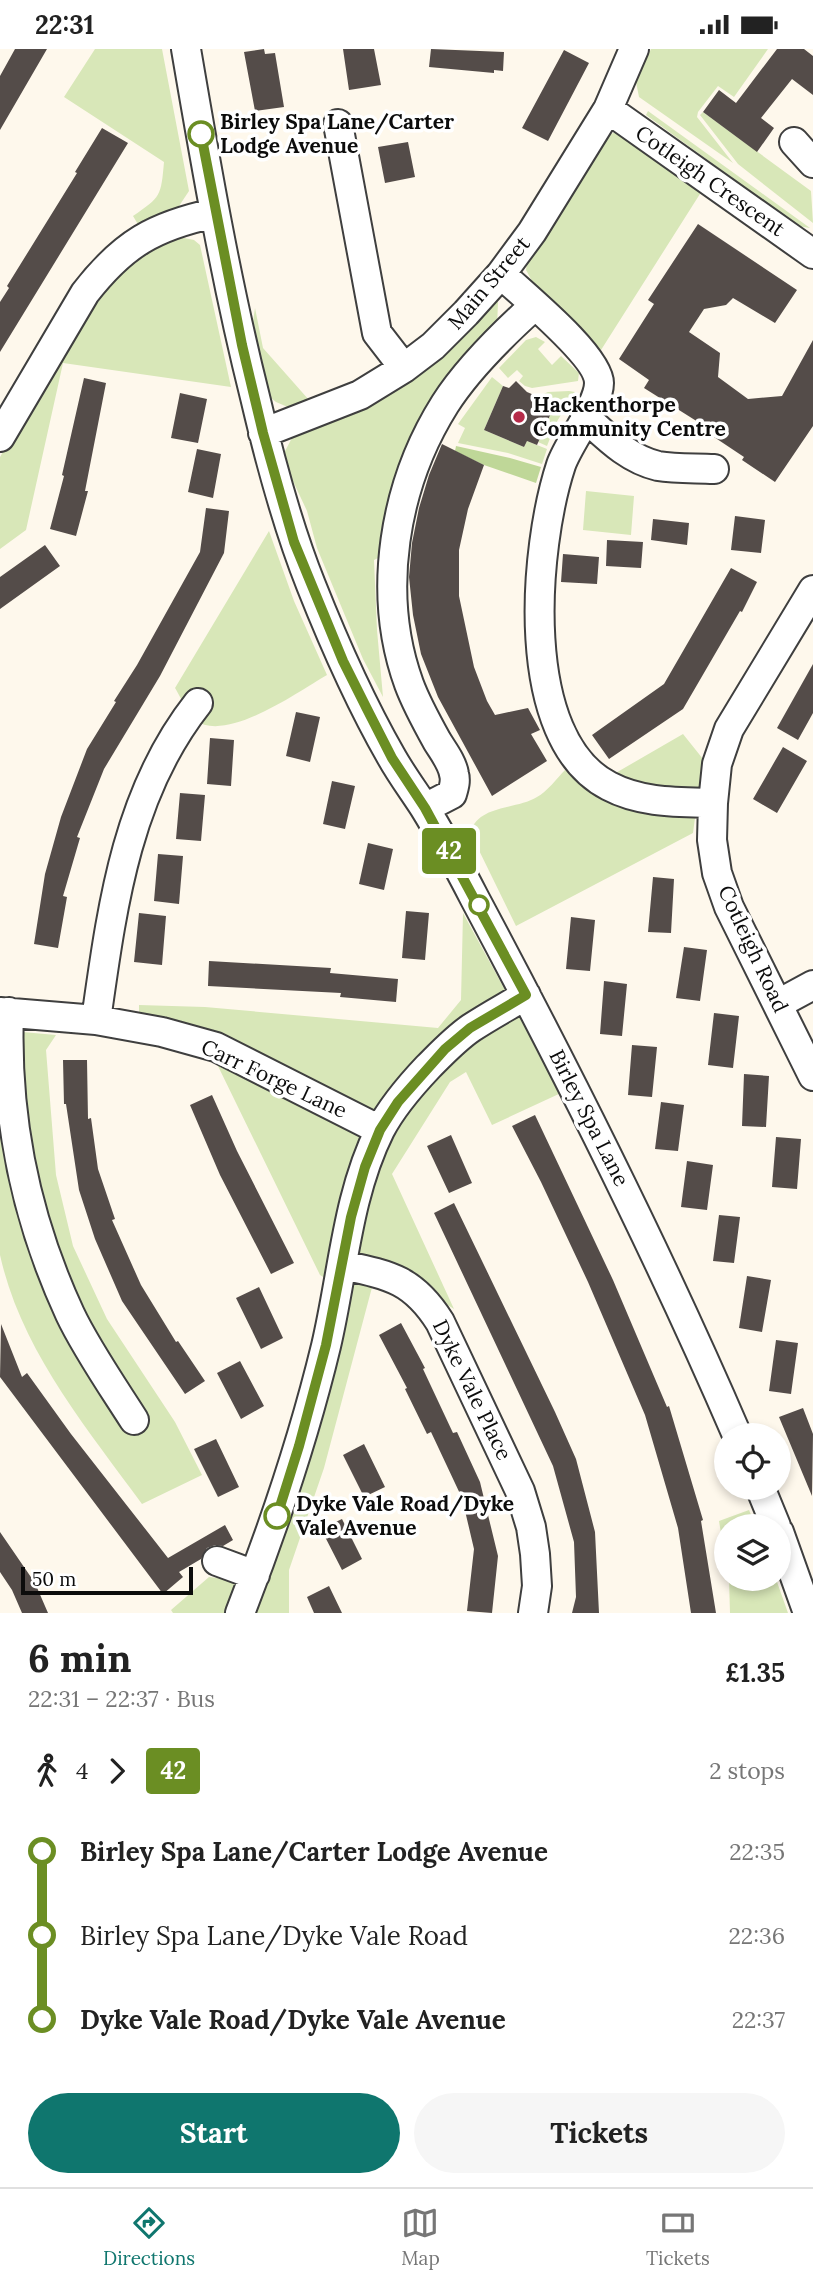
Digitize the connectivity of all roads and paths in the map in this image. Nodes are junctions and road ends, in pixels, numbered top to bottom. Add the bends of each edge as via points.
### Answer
1 (186, 49) edge
2 (632, 50) edge
3 (608, 109) junction
4 (338, 124) dead end
5 (794, 142) dead end
6 (813, 163) edge
7 (215, 213) junction
8 (813, 254) edge
9 (500, 274) junction
10 (534, 306) junction
11 (404, 368) junction
12 (585, 417) junction
13 (3, 424) edge
14 (263, 433) junction
15 (714, 469) dead end
16 (813, 590) edge
17 (198, 703) dead end
18 (713, 803) junction
19 (425, 808) junction
20 (813, 985) edge
21 (526, 995) junction
22 (778, 1004) junction
23 (5, 1012) edge
24 (96, 1020) junction
25 (813, 1076) edge
26 (380, 1130) junction
27 (342, 1265) junction
28 (134, 1420) dead end
29 (732, 1423) edge
30 (217, 1561) dead end
31 (791, 1566) edge
32 (255, 1575) junction
33 (240, 1613) edge
34 (533, 1613) edge
35 (808, 1613) edge

1 - 7 street, Birley Spa Lane
2 - 3 street, Main Street
3 - 8 street, Cotleigh Crescent
3 - 9 street, Main Street
4 - 11 street via 377,333
5 - 6 street
7 - 13 street via 144,236 102,272
7 - 14 street, Birley Spa Lane
9 - 10 street
9 - 11 street, Main Street via 433,346
10 - 12 street via 595,368 599,383
10 - 19 street via 446,403 427,436 401,508 393,548 397,635 409,684 456,782 452,794
11 - 14 street, Main Street via 360,395
12 - 15 street via 635,458 659,466
12 - 18 street via 562,462 545,528 540,642 556,722 569,751 607,786 655,801
14 - 19 street, Birley Spa Lane via 294,542 343,661 392,758
16 - 18 street, Cotleigh Road via 729,729 717,764
17 - 24 street via 181,723 156,769 135,819 107,936
18 - 22 street, Cotleigh Road via 717,873
19 - 21 street, Birley Spa Lane
20 - 22 street
21 - 26 street via 470,1028 445,1049 404,1094
21 - 29 street, Birley Spa Lane via 622,1183
22 - 25 street, Cotleigh Road
23 - 24 street, Carr Forge Lane
23 - 28 street via 15,1138 28,1201 71,1316
24 - 26 street, Carr Forge Lane via 216,1047
26 - 27 street via 365,1167
27 - 32 street via 299,1446
27 - 34 street, Dyke Vale Place via 407,1285 427,1301 440,1322 524,1503 535,1554
30 - 32 street
31 - 35 street
32 - 33 street

